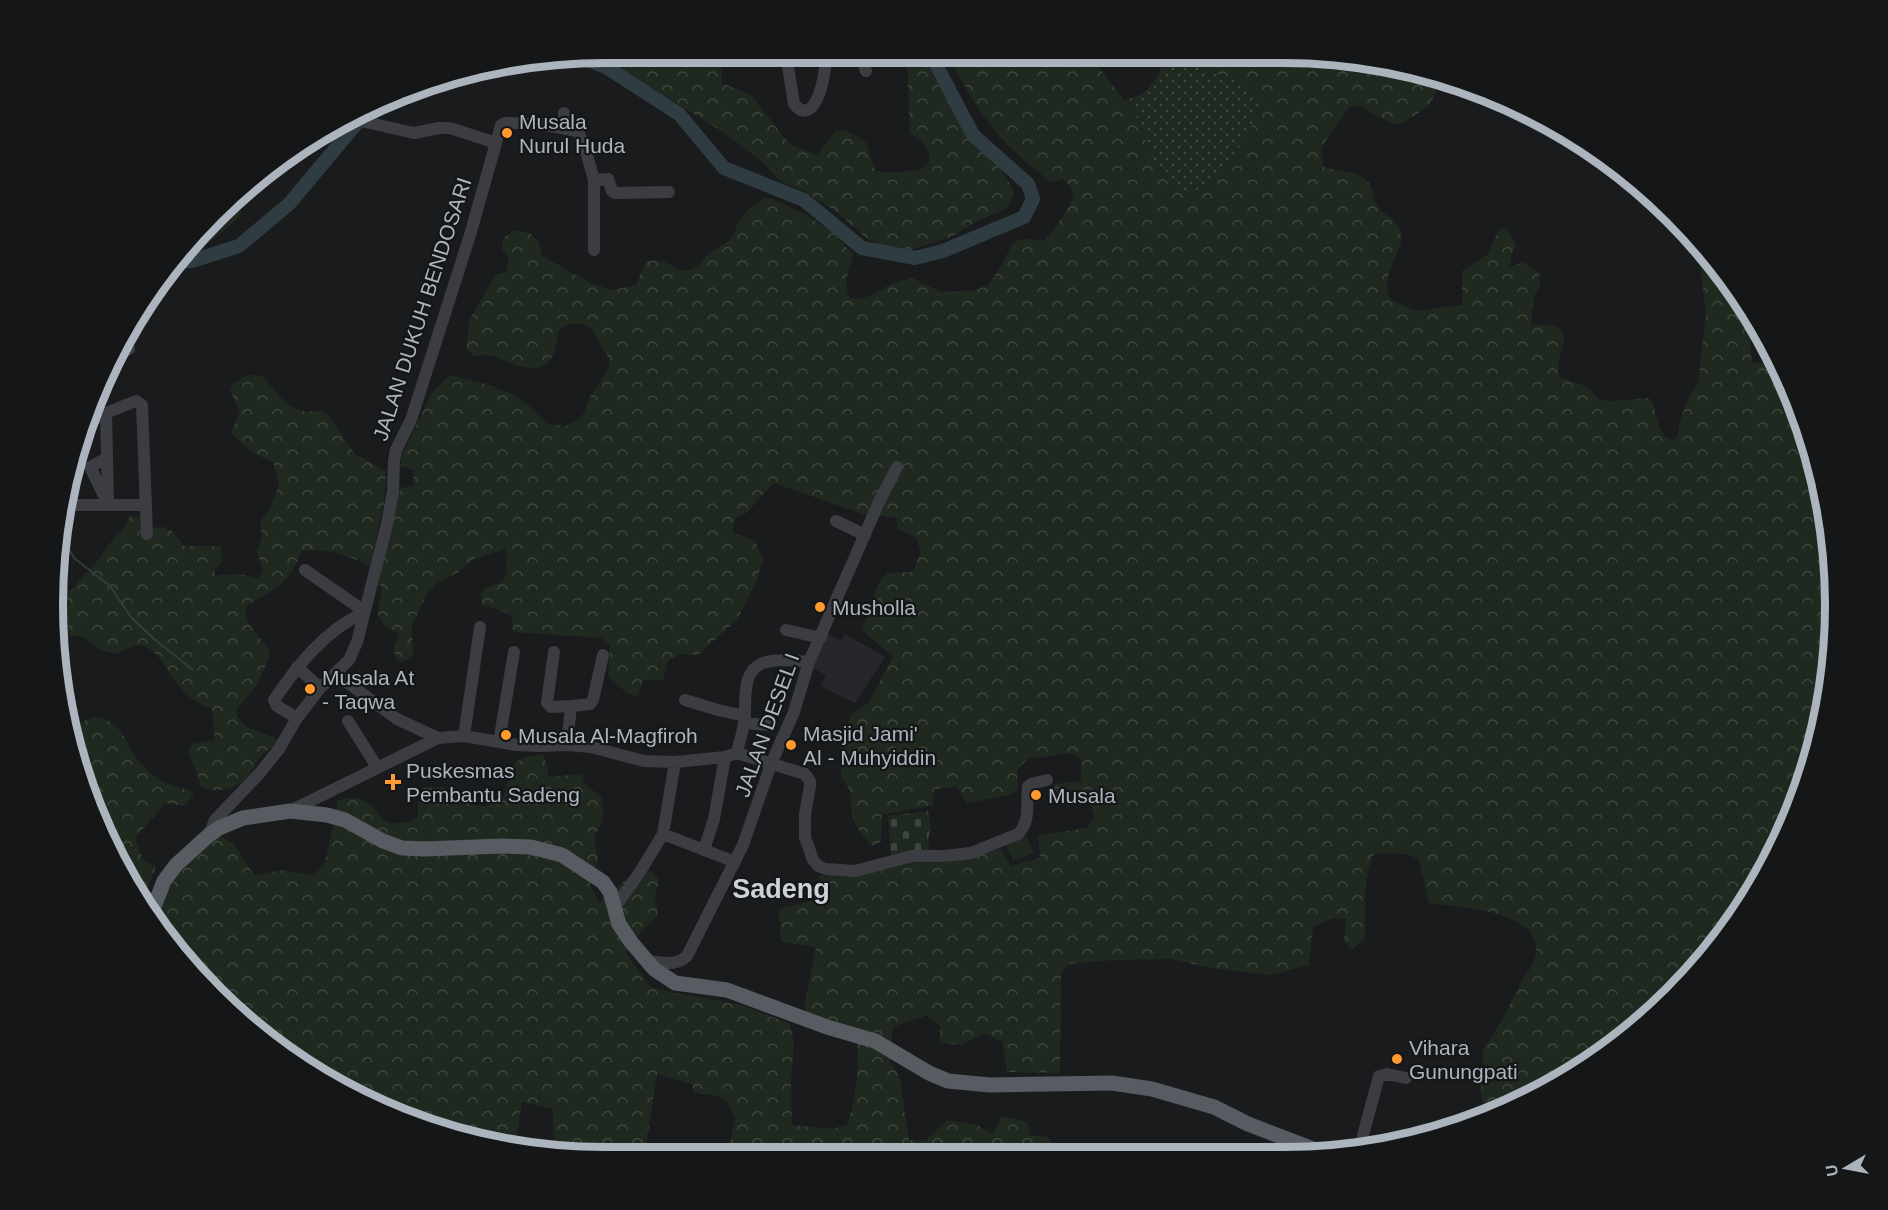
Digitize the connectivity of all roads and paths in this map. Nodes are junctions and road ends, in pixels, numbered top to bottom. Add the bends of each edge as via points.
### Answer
1 (787, 63) edge
2 (826, 63) edge
3 (865, 63) edge
4 (866, 71) dead end
5 (564, 112) dead end
6 (361, 121) edge
7 (564, 128) junction
8 (496, 143) junction
9 (594, 180) junction
10 (669, 192) dead end
11 (594, 250) dead end
12 (106, 413) junction
13 (97, 418) edge
14 (897, 467) dead end
15 (108, 504) junction
16 (72, 505) edge
17 (145, 505) junction
18 (836, 521) dead end
19 (147, 534) dead end
20 (865, 535) junction
21 (304, 570) dead end
22 (363, 612) junction
23 (480, 627) dead end
24 (786, 630) dead end
25 (821, 638) junction
26 (514, 652) dead end
27 (554, 652) dead end
28 (603, 655) dead end
29 (809, 662) junction
30 (297, 667) junction
31 (336, 674) junction
32 (320, 688) junction
33 (685, 699) dead end
34 (571, 706) junction
35 (297, 718) junction
36 (744, 720) junction
37 (348, 721) dead end
38 (766, 724) dead end
39 (464, 736) junction
40 (438, 738) junction
41 (499, 742) junction
42 (567, 745) junction
43 (731, 755) junction
44 (675, 762) junction
45 (771, 764) junction
46 (376, 767) junction
47 (1047, 780) dead end
48 (290, 812) junction
49 (663, 834) junction
50 (209, 835) junction
51 (704, 850) junction
52 (735, 862) junction
53 (154, 906) edge
54 (614, 908) junction
55 (647, 961) junction
56 (1406, 1078) dead end
57 (1361, 1141) edge
58 (1306, 1146) edge

1 - 2 street via 794,104 799,109 809,108 819,96
3 - 4 street
5 - 7 street
6 - 8 street via 407,133 450,128
7 - 8 street, JALAN DUKUH BENDOSARI via 503,123
7 - 9 street via 580,134
8 - 22 street, JALAN DUKUH BENDOSARI via 411,420 396,450 387,524
9 - 10 street via 608,179 615,193
9 - 11 street
12 - 13 street
12 - 15 street
12 - 17 street via 136,401 142,405
14 - 20 street, JALAN DESEL I
15 - 16 street
15 - 17 street
17 - 19 street
18 - 20 street
20 - 25 street, JALAN DESEL I
21 - 22 street
22 - 30 street via 328,636
22 - 31 street, JALAN DUKUH BENDOSARI via 357,642 349,660
23 - 39 street
24 - 25 street
25 - 29 street, JALAN DESEL I
26 - 41 street
27 - 34 street via 547,703 551,707
28 - 34 street via 593,700 590,704
29 - 36 street via 777,660 757,666 746,685
29 - 45 street, JALAN DESEL I via 794,712
30 - 32 street
30 - 35 street via 274,700
31 - 32 street, JALAN DUKUH BENDOSARI
31 - 40 street via 397,719
32 - 35 street, JALAN DUKUH BENDOSARI
33 - 36 street
34 - 42 street
35 - 50 street, JALAN DUKUH BENDOSARI via 279,749 215,820
36 - 38 street
36 - 43 street
37 - 46 street
39 - 40 street
39 - 41 street
40 - 46 street
41 - 42 street
42 - 44 street via 644,761
43 - 44 street
43 - 45 street
43 - 51 street
44 - 49 street
45 - 47 street via 808,778 805,837 813,860 826,869 864,870 912,856 971,853 1018,834 1027,821 1028,787
45 - 52 street, JALAN DESEL I
46 - 48 street
48 - 50 main road via 243,818
48 - 54 main road via 345,820 402,848 531,847 562,855 603,882
49 - 51 street
49 - 54 street
50 - 53 main road via 176,865 164,881
51 - 52 street
52 - 55 street, JALAN DESEL I via 687,956 674,963
54 - 55 main road via 619,924
55 - 58 main road via 675,983 727,990 875,1041 948,1082 1112,1083 1152,1089 1214,1107
56 - 57 street via 1387,1074 1379,1077

